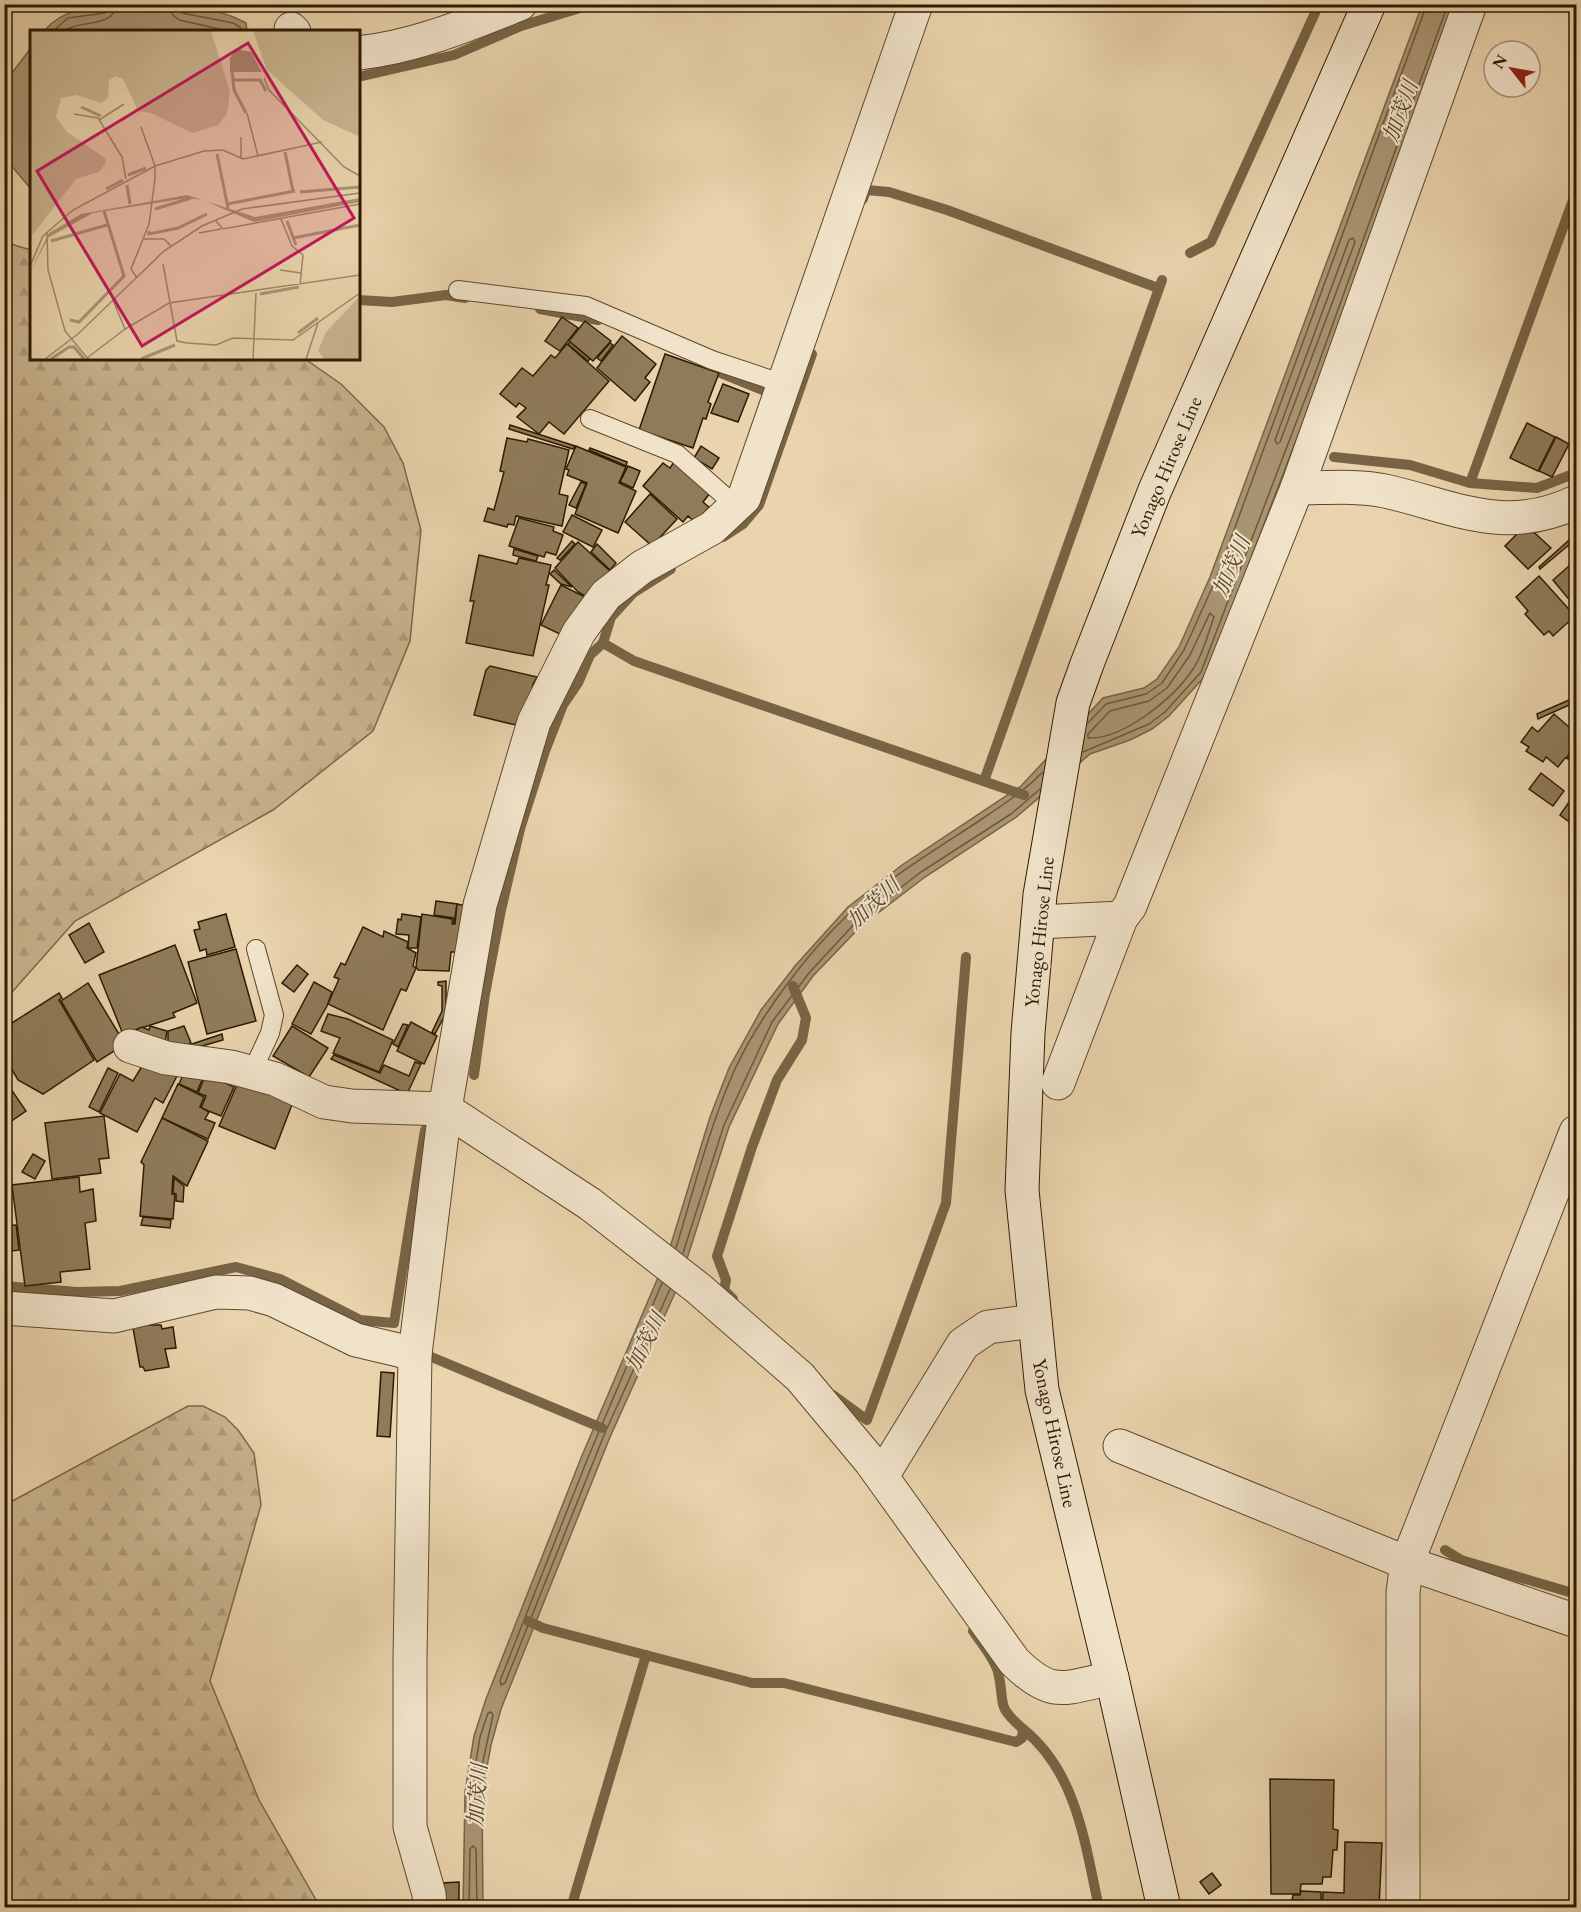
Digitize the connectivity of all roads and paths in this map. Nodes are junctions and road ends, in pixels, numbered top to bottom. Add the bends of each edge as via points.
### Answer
1 (520, 4) edge
2 (916, 4) edge
3 (1369, 4) edge
4 (1470, 4) edge
5 (360, 53) edge
6 (458, 290) dead end
7 (784, 384) junction
8 (590, 419) dead end
9 (1297, 488) junction
10 (1576, 501) edge
11 (736, 506) junction
12 (1121, 918) junction
13 (1038, 922) junction
14 (256, 949) dead end
15 (130, 1046) dead end
16 (252, 1072) junction
17 (1058, 1083) dead end
18 (445, 1109) junction
19 (1576, 1132) edge
20 (4, 1308) edge
21 (1035, 1321) junction
22 (415, 1354) junction
23 (1120, 1446) dead end
24 (882, 1476) junction
25 (1407, 1563) junction
26 (1576, 1621) edge
27 (1112, 1678) junction
28 (430, 1908) edge
29 (1164, 1908) edge
30 (1402, 1908) edge

1 - 5 street via 441,34 387,50
2 - 7 street
3 - 13 street, Yonago Hirose Line via 1155,490 1073,704
4 - 9 street
6 - 7 lane via 586,306 712,360
7 - 11 street via 744,498
8 - 11 lane via 677,453
9 - 10 street via 1383,491 1459,512 1514,519 1550,514
9 - 12 street via 1130,906
11 - 18 street via 712,528 642,567 606,595 579,632 552,683 522,757 480,904
12 - 13 street
12 - 17 street
13 - 21 street, Yonago Hirose Line via 1028,1033 1022,1190
14 - 16 lane via 274,1015
15 - 16 street via 166,1058
16 - 18 street via 324,1102
18 - 22 street
18 - 24 street via 590,1204 659,1258 800,1377
19 - 25 street
20 - 22 street via 114,1316 216,1292 250,1293 274,1299 356,1340
21 - 24 street via 988,1327 963,1344
21 - 27 street, Yonago Hirose Line via 1042,1389
22 - 28 street via 410,1827
23 - 25 street
24 - 27 street via 1014,1661 1031,1678 1052,1688
25 - 26 street
25 - 30 street via 1403,1592
27 - 29 street, Yonago Hirose Line

